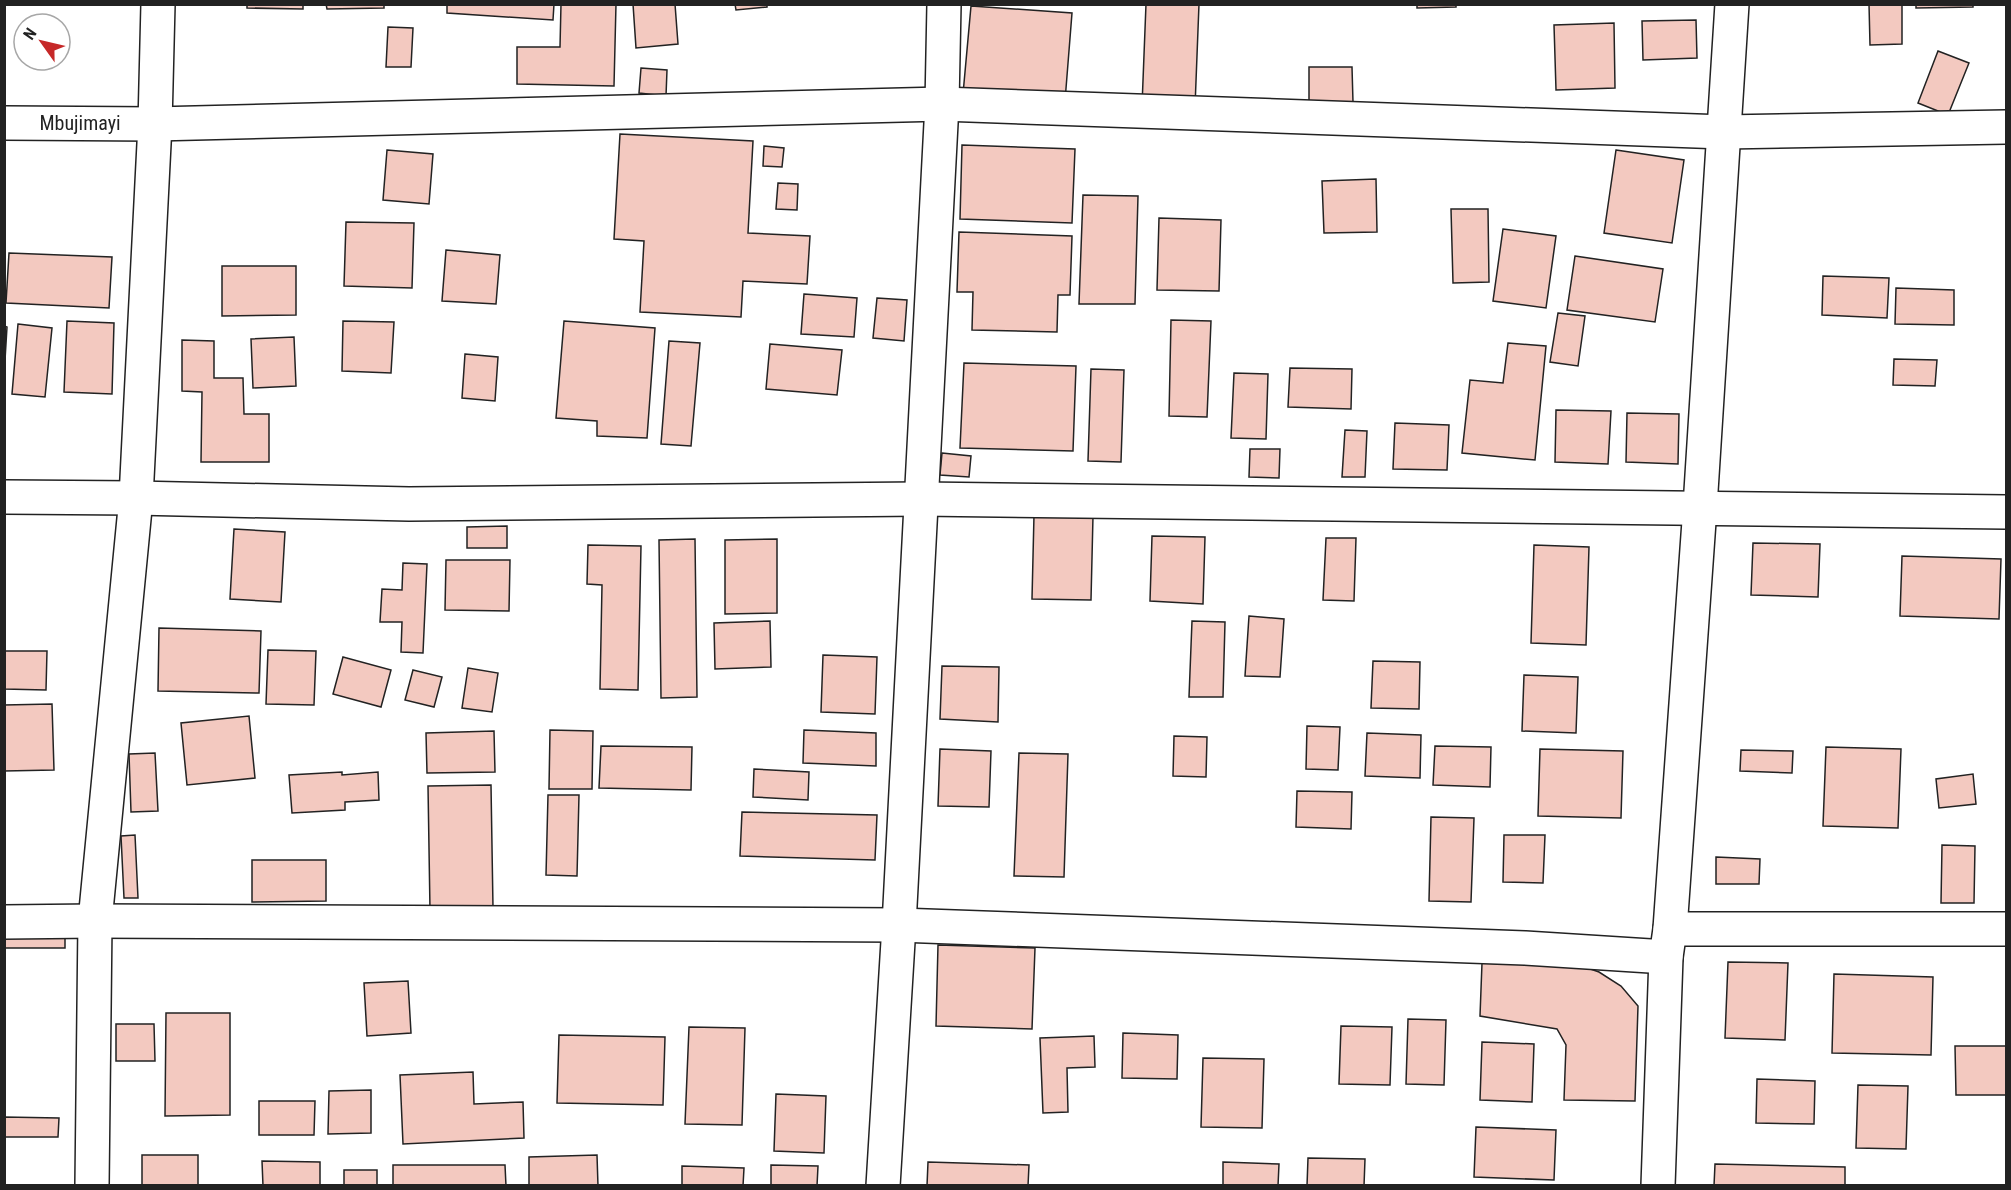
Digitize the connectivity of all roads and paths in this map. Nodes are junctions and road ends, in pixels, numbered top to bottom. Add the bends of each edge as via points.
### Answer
1 (158, 4) edge
2 (944, 4) edge
3 (1731, 4) edge
4 (942, 104) junction
5 (4, 123) edge
6 (155, 123) junction
7 (2007, 128) edge
8 (1724, 132) junction
9 (4, 497) edge
10 (136, 498) junction
11 (921, 499) junction
12 (1700, 507) junction
13 (2007, 512) edge
14 (96, 921) junction
15 (4, 922) edge
16 (899, 925) junction
17 (2007, 929) edge
18 (1668, 943) junction
19 (92, 1185) edge
20 (883, 1185) edge
21 (1658, 1185) edge

1 - 6 street
2 - 4 street
3 - 8 street
4 - 6 street, Mbujimayi
4 - 8 street, Mbujimayi
4 - 11 street
5 - 6 street, Mbujimayi
6 - 10 street
7 - 8 street, Mbujimayi
8 - 12 street
9 - 10 street
10 - 11 street via 409,504
10 - 14 street
11 - 12 street
11 - 16 street
12 - 13 street
12 - 18 street
14 - 15 street
14 - 16 street
14 - 19 street
16 - 18 street via 1525,948
16 - 20 street
17 - 18 street
18 - 21 street

